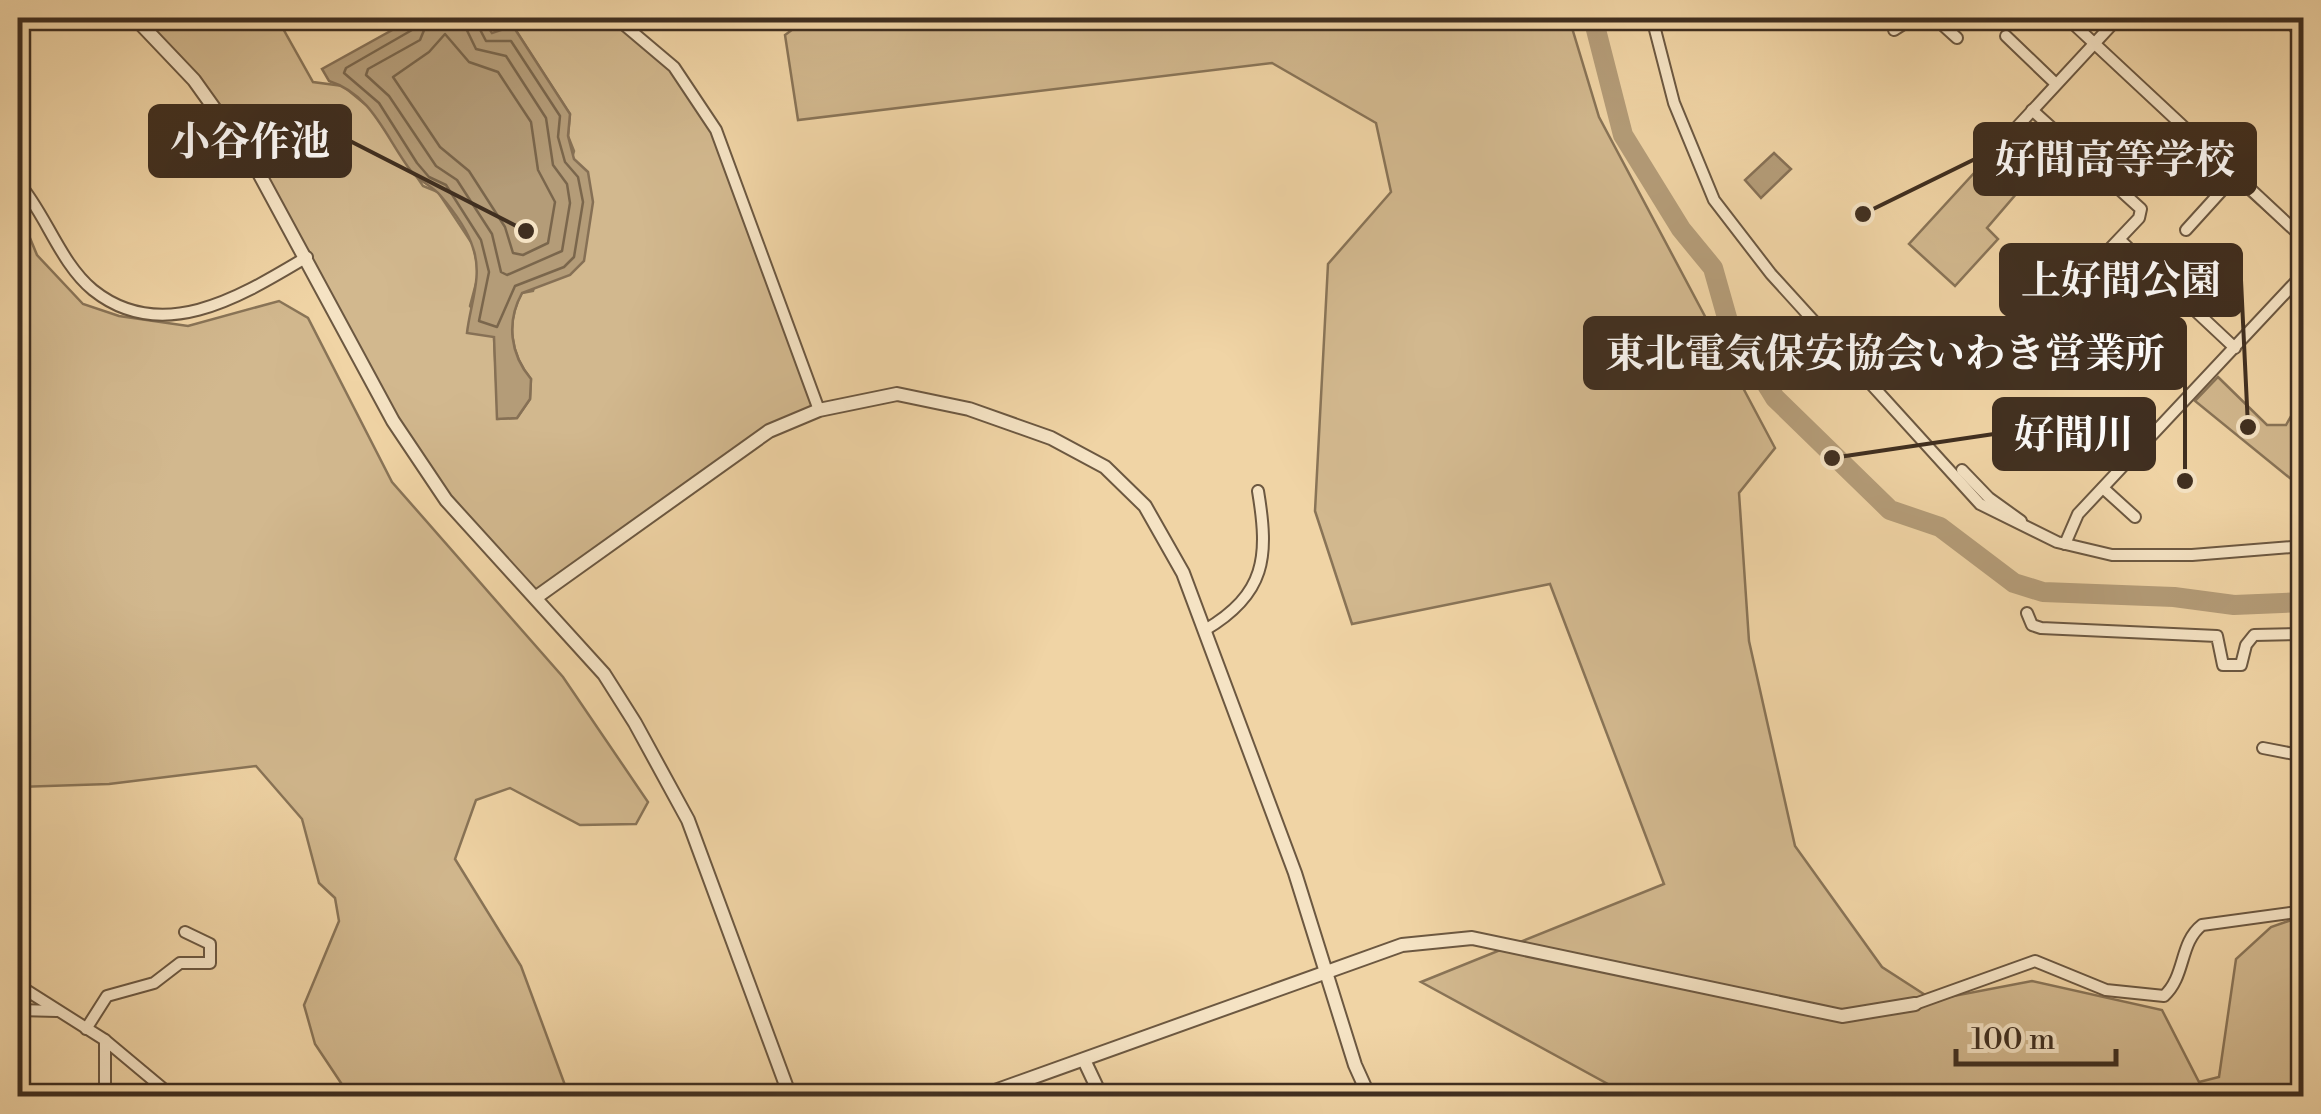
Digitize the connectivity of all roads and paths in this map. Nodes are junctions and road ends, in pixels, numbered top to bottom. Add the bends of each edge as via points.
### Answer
1 (135, 18) edge
2 (616, 18) edge
3 (1652, 18) edge
4 (1913, 18) edge
5 (1935, 18) edge
6 (2067, 18) edge
7 (2118, 18) edge
8 (2291, 18) edge
9 (1894, 30) dead end
10 (2006, 36) dead end
11 (1957, 38) dead end
12 (2304, 40) edge
13 (2094, 43) junction
14 (2056, 84) junction
15 (2032, 110) junction
16 (2005, 140) dead end
17 (2236, 176) junction
18 (18, 182) edge
19 (2186, 230) dead end
20 (2304, 239) edge
21 (2122, 242) dead end
22 (307, 257) junction
23 (2150, 267) junction
24 (2304, 273) edge
25 (2085, 275) dead end
26 (2127, 292) dead end
27 (2235, 348) junction
28 (819, 410) junction
29 (1962, 470) dead end
30 (2103, 488) junction
31 (1258, 491) dead end
32 (2135, 517) dead end
33 (2033, 532) junction
34 (2065, 544) junction
35 (2304, 546) edge
36 (538, 596) junction
37 (2027, 613) dead end
38 (1204, 630) junction
39 (2304, 634) edge
40 (2263, 748) dead end
41 (2304, 756) edge
42 (2304, 798) edge
43 (2304, 828) edge
44 (2304, 912) edge
45 (185, 932) dead end
46 (1326, 974) junction
47 (18, 985) edge
48 (1914, 1004) joint
49 (18, 1010) edge
50 (58, 1011) junction
51 (86, 1029) junction
52 (105, 1040) junction
53 (1084, 1060) junction
54 (105, 1096) edge
55 (172, 1096) edge
56 (790, 1096) edge
57 (982, 1096) edge
58 (1101, 1096) edge
59 (1369, 1096) edge

1 - 22 street via 194,80
2 - 28 street via 674,68 716,130
3 - 33 street via 1674,103 1714,200 1771,274 1980,504
4 - 9 street
5 - 11 street
6 - 13 street
7 - 13 street
8 - 12 street
10 - 14 street
13 - 14 street
13 - 17 street
14 - 15 street
15 - 16 street
15 - 25 street via 2141,209
17 - 19 street
17 - 20 street
18 - 22 street via 93,290 139,314 205,309 242,296
21 - 23 street
22 - 36 street via 393,421 446,500
23 - 26 street
23 - 27 street
24 - 27 street
27 - 30 street
28 - 36 street via 769,431
28 - 38 street via 897,394 969,408 1106,467 1145,506 1183,573
29 - 33 street
30 - 32 street
30 - 34 street via 2078,514
31 - 38 street via 1266,536 1262,566 1239,605
33 - 34 street
34 - 35 street via 2112,554 2192,555
36 - 56 street via 604,674 688,820
37 - 39 street via 2040,628 2217,636 2223,665 2242,665 2254,634
38 - 46 street
40 - 41 street
42 - 43 street
44 - 48 street via 2202,925 2190,935 2176,986 2164,996 2106,990 2035,961
45 - 51 street via 210,944 210,963 180,963 154,982 106,996
46 - 48 street via 1402,945 1472,938 1842,1016
46 - 53 street
46 - 59 street
47 - 50 street
49 - 50 street
50 - 51 street
51 - 52 street
52 - 54 street
52 - 55 street
53 - 57 street
53 - 58 street

